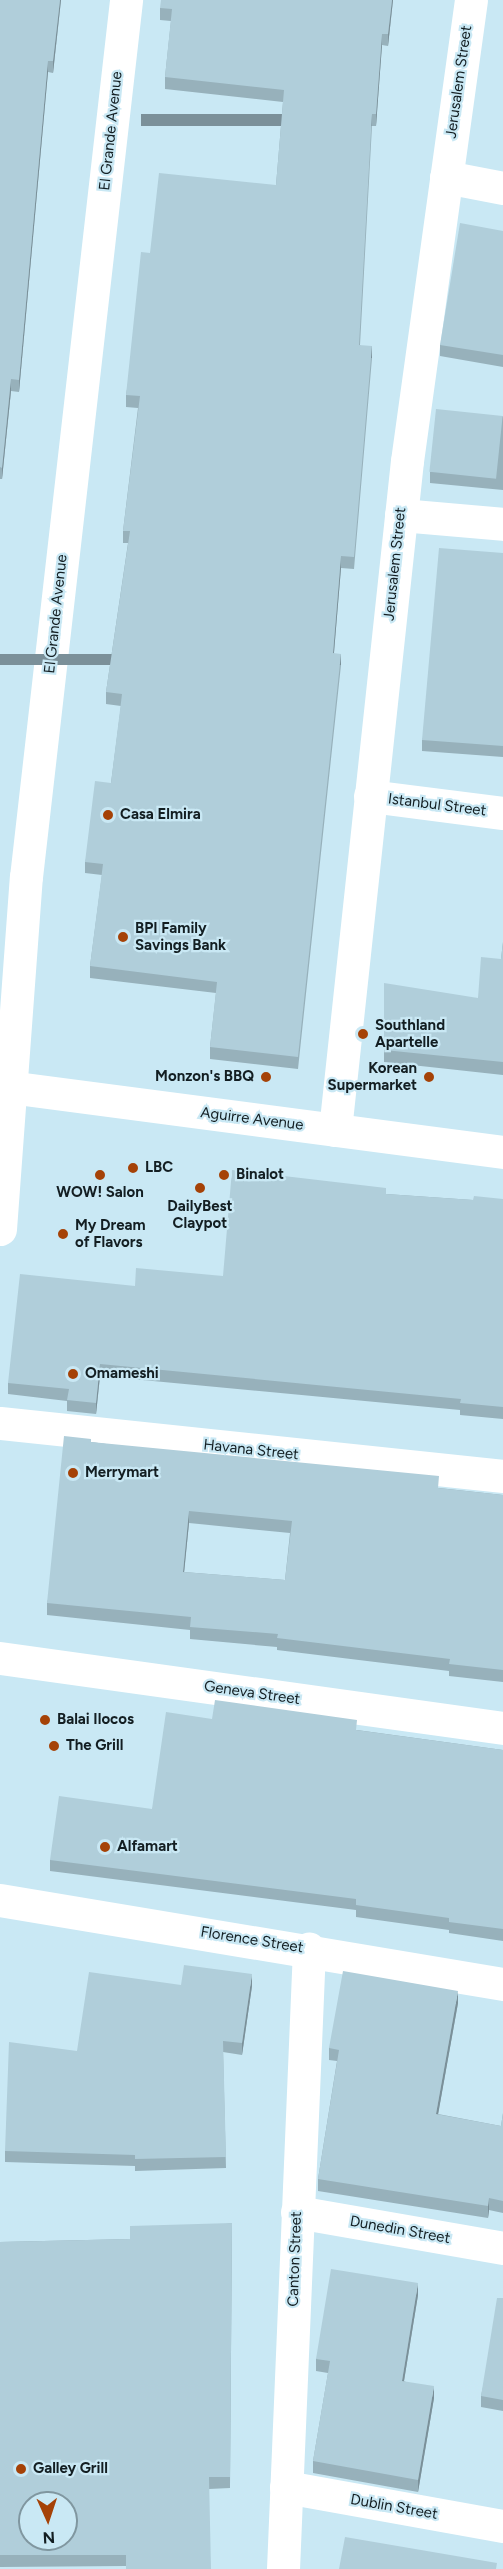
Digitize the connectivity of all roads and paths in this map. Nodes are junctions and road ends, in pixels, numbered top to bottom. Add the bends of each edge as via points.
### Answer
1 (126, 0) edge
2 (471, 0) edge
3 (446, 177) junction
4 (503, 188) edge
5 (401, 515) junction
6 (503, 524) edge
7 (370, 796) junction
8 (503, 813) edge
9 (4, 1087) edge
10 (334, 1130) junction
11 (503, 1152) edge
12 (0, 1229) edge
13 (0, 1423) edge
14 (503, 1476) edge
15 (0, 1658) edge
16 (503, 1728) edge
17 (0, 1900) edge
18 (309, 1949) junction
19 (503, 1984) edge
20 (297, 2212) junction
21 (503, 2248) edge
22 (286, 2487) junction
23 (503, 2526) edge
24 (283, 2569) edge

1 - 9 street, El Grande Avenue
2 - 3 street, Jerusalem Street
3 - 4 street
3 - 5 street, Jerusalem Street
5 - 6 street
5 - 7 street, Jerusalem Street
7 - 8 street, Istanbul Street
7 - 10 street, Jerusalem Street
9 - 10 street, Aguirre Avenue
9 - 12 street, El Grande Avenue
10 - 11 street, Aguirre Avenue
13 - 14 street, Havana Street
15 - 16 street, Geneva Street
17 - 18 street, Florence Street
18 - 19 street, Florence Street
18 - 20 street, Canton Street
20 - 21 street, Dunedin Street
20 - 22 street, Canton Street
22 - 23 street, Dublin Street
22 - 24 street, Canton Street

